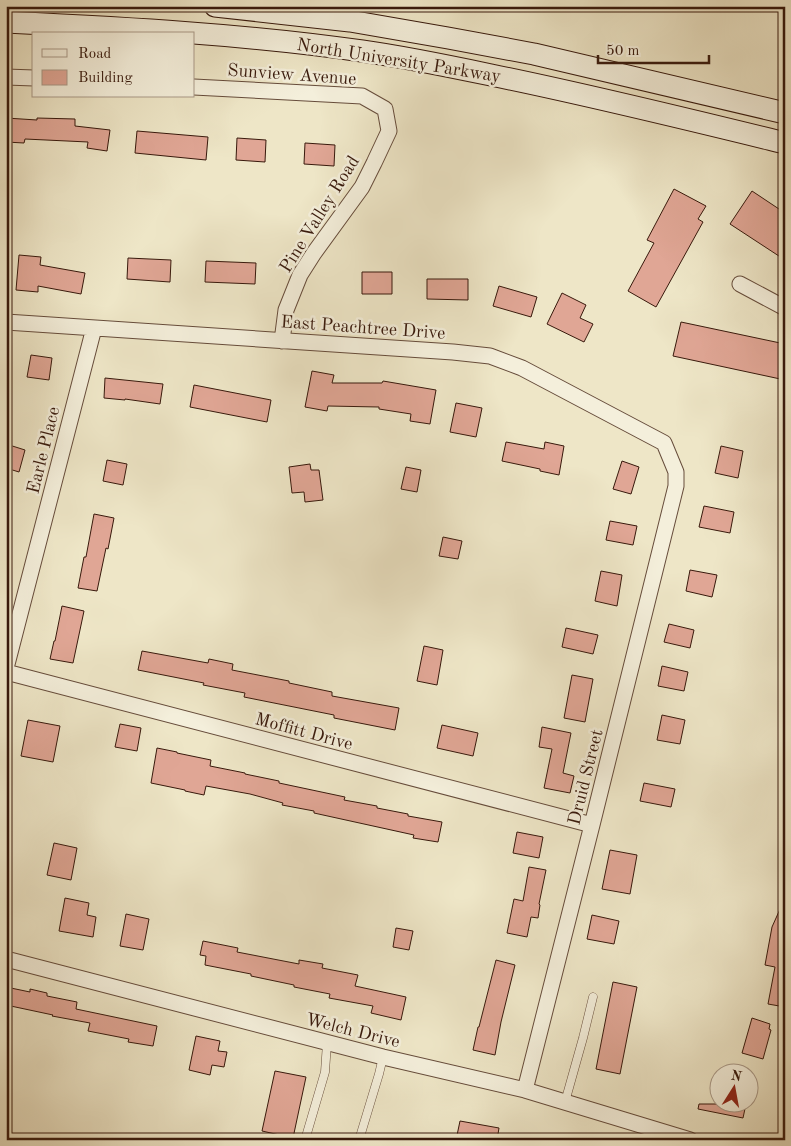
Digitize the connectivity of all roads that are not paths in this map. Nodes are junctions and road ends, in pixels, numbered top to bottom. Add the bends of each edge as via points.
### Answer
1 (215, 6) edge
2 (6, 22) edge
3 (176, 32) edge
4 (195, 33) edge
5 (6, 77) edge
6 (32, 78) edge
7 (195, 87) edge
8 (384, 109) joint
9 (785, 114) edge
10 (785, 143) edge
11 (740, 284) dead end
12 (785, 308) edge
13 (6, 322) edge
14 (94, 328) junction
15 (282, 340) junction
16 (676, 472) joint
17 (6, 668) edge
18 (6, 672) edge
19 (592, 825) junction
20 (6, 959) edge
21 (592, 997) dead end
22 (327, 1043) junction
23 (383, 1057) junction
24 (524, 1090) junction
25 (565, 1102) junction
26 (305, 1140) edge
27 (359, 1140) edge
28 (690, 1140) edge

1 - 9 main road, North University Parkway via 350,21 534,54
2 - 3 main road, North University Parkway
4 - 10 main road, North University Parkway via 362,51 453,67 543,85
5 - 6 street
7 - 8 street, Sunview Avenue via 362,96
8 - 15 street, Pine Valley Road via 389,131 362,186 300,275 286,310
11 - 12 street
13 - 14 street, East Peachtree Drive
14 - 15 street, East Peachtree Drive
14 - 17 street, Earle Place
15 - 16 street, East Peachtree Drive via 490,356 522,368 664,443
16 - 19 street, Druid Street via 676,486
18 - 19 street, Moffitt Drive
19 - 24 street, Druid Street
20 - 22 street, Welch Drive
21 - 25 lane
22 - 23 street, Welch Drive
22 - 26 lane via 325,1072
23 - 24 street, Welch Drive
23 - 27 lane
24 - 25 street, Welch Drive
25 - 28 street, Welch Drive

